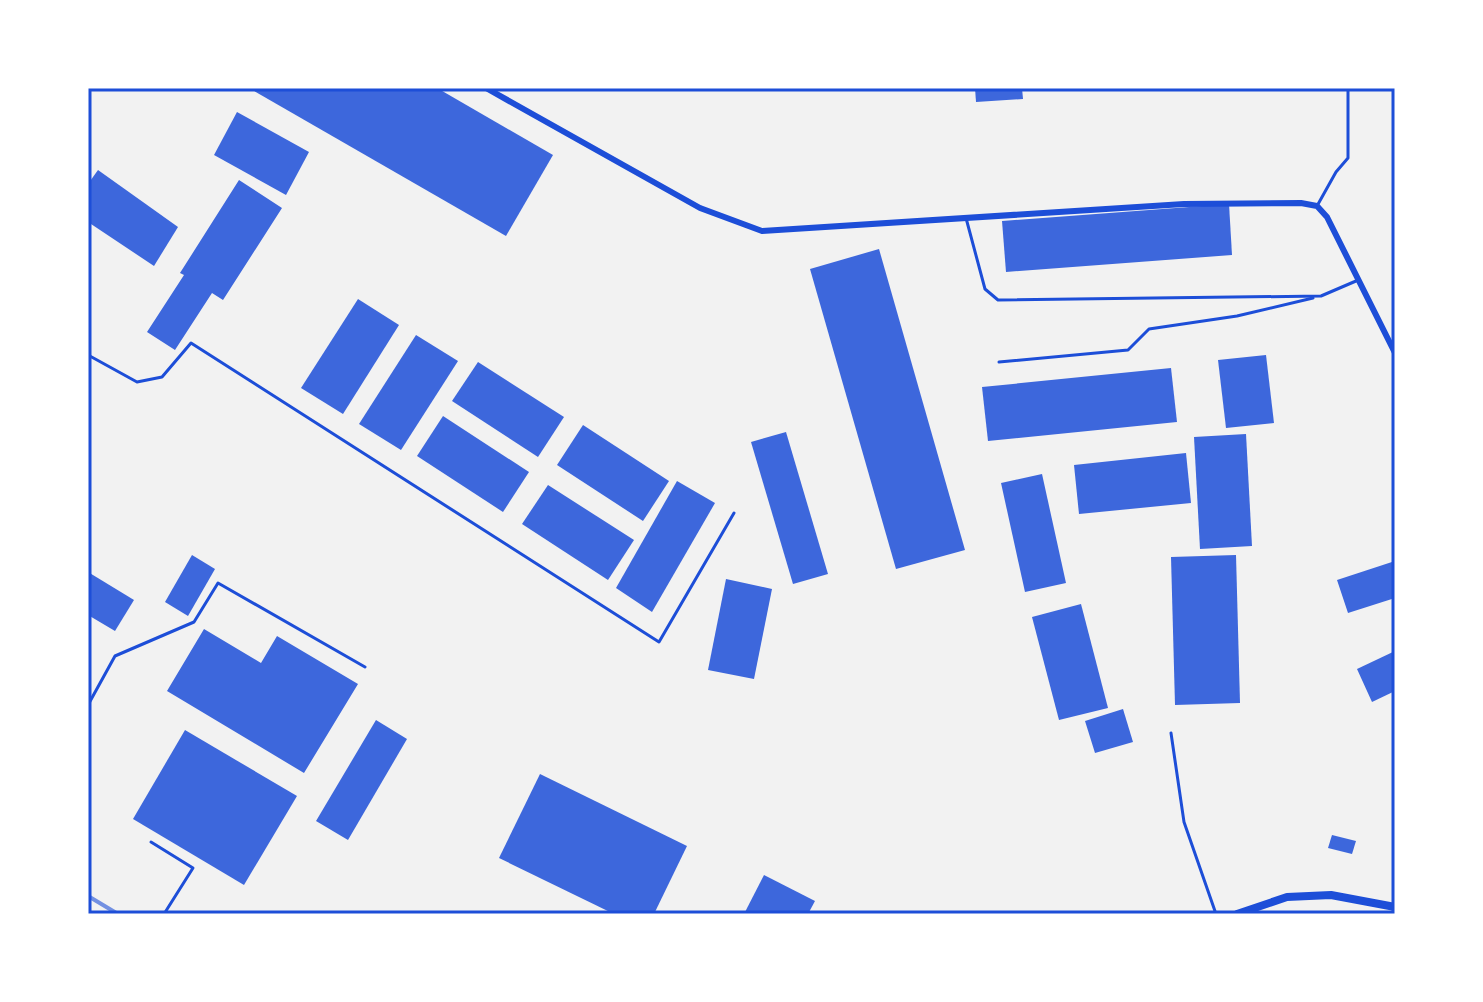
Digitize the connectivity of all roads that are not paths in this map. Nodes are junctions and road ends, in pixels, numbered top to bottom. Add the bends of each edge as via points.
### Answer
1 (486, 88) edge
2 (1348, 88) edge
3 (1317, 206) junction
4 (966, 218) junction
5 (1357, 280) junction
6 (1321, 296) junction
7 (1395, 353) edge
8 (88, 355) edge
9 (999, 362) dead end
10 (734, 513) dead end
11 (365, 667) dead end
12 (88, 705) edge
13 (1171, 733) dead end
14 (151, 842) dead end
15 (1395, 907) edge
16 (164, 914) edge
17 (1216, 914) edge
18 (1237, 914) edge

1 - 4 street via 700,208 762,231
2 - 3 lane via 1348,158
3 - 4 street via 1184,204
3 - 5 street
4 - 6 lane via 985,289 998,300
5 - 6 lane
5 - 7 street
6 - 9 lane via 1149,329 1128,350
8 - 10 lane via 137,382 162,377 191,343 659,642
11 - 12 lane via 218,583 194,622 115,656
13 - 17 lane via 1184,822
14 - 16 lane via 193,868
15 - 18 street via 1331,895 1287,897

